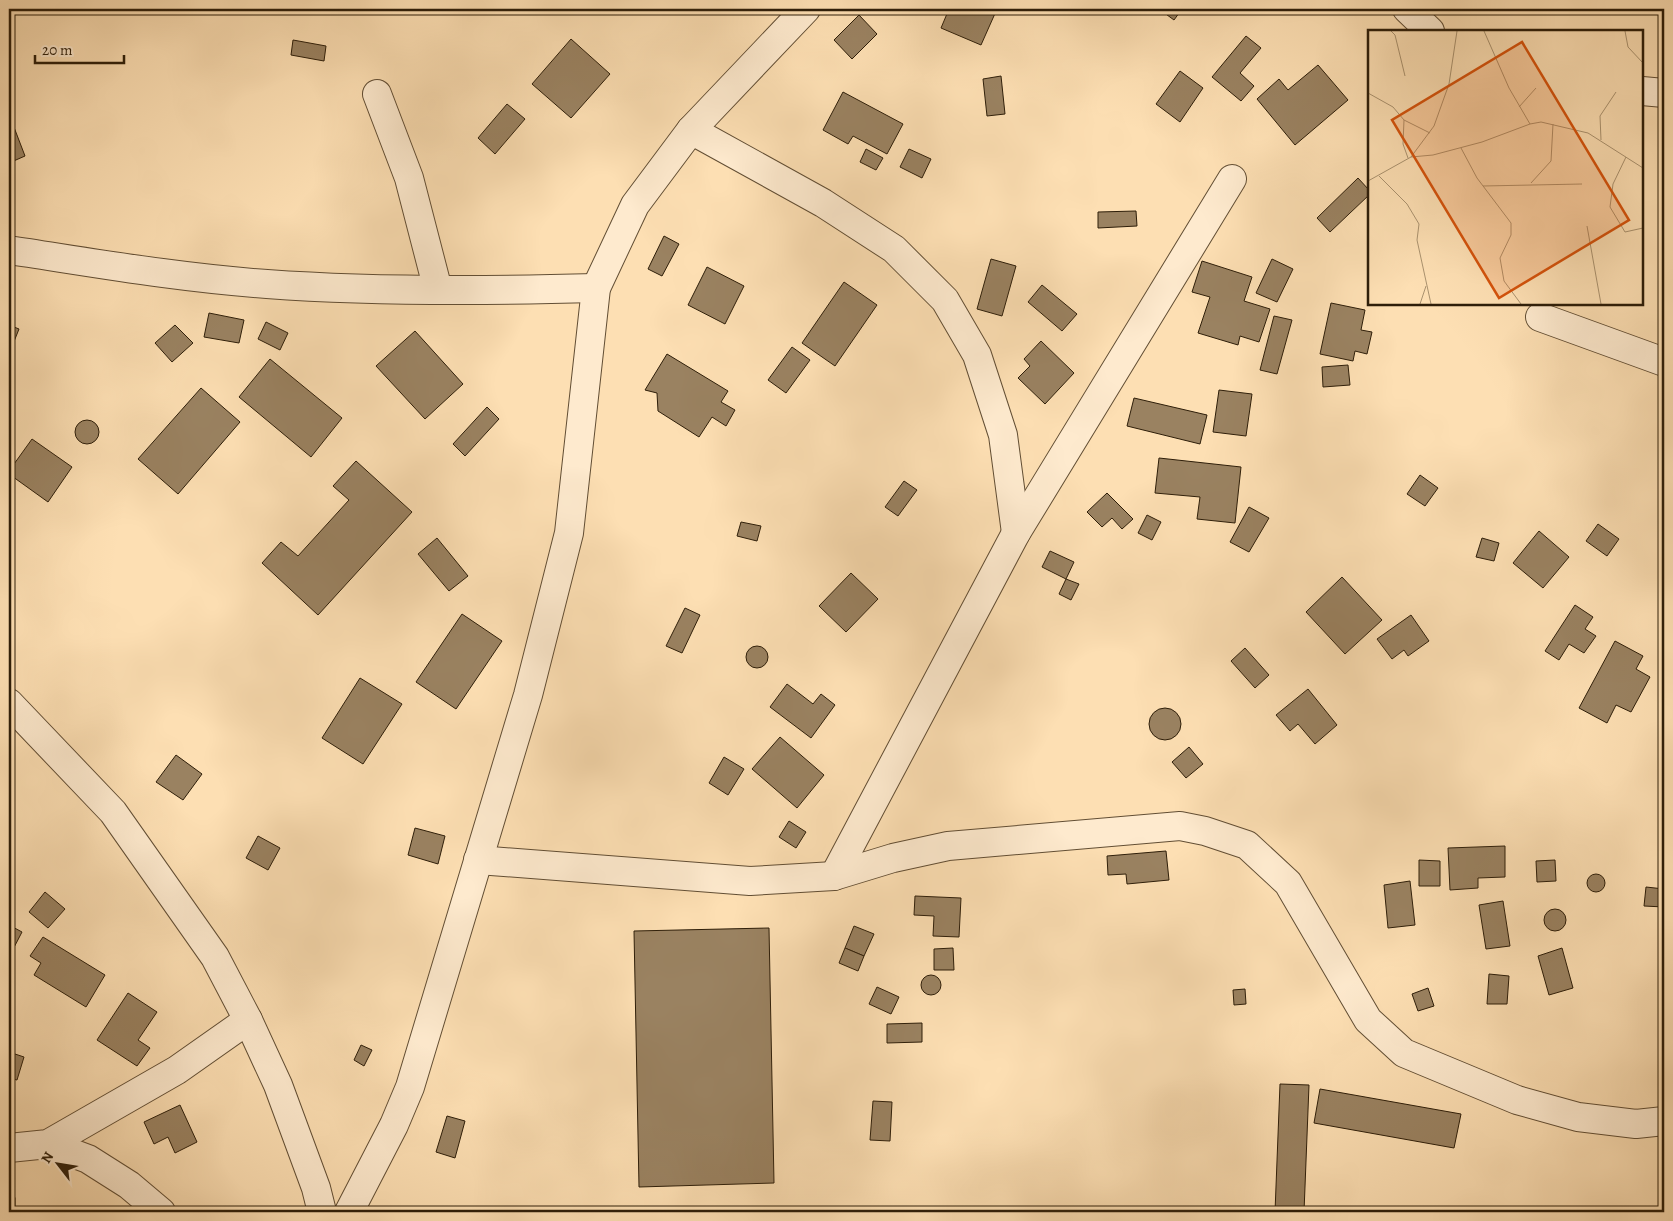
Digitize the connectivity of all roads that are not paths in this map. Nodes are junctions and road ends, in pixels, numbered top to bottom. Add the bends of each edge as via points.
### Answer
1 (806, 9) edge
2 (1407, 9) edge
3 (1429, 30) edge
4 (1643, 91) edge
5 (1664, 93) edge
6 (377, 94) dead end
7 (691, 130) junction
8 (1232, 179) dead end
9 (9, 250) edge
10 (596, 288) junction
11 (438, 290) junction
12 (1540, 317) dead end
13 (1664, 362) edge
14 (1016, 533) junction
15 (9, 704) edge
16 (478, 860) junction
17 (834, 876) junction
18 (248, 1020) junction
19 (1664, 1121) edge
20 (48, 1144) junction
21 (9, 1148) edge
22 (161, 1212) edge
23 (322, 1212) edge
24 (349, 1212) edge

1 - 7 street
2 - 3 street
4 - 5 street
6 - 11 street via 409,178
7 - 10 street via 635,205
7 - 14 street via 823,203 894,249 945,300 977,355 1003,435
8 - 14 street
9 - 11 street via 145,271 268,284
10 - 11 street
10 - 16 street via 569,534 528,695
12 - 13 street
14 - 17 street
15 - 18 street via 113,812 215,957
16 - 17 street via 750,881
16 - 24 street via 410,1087
17 - 19 street via 948,846 1180,826 1206,831 1246,845 1288,883 1368,1020 1404,1054 1517,1100 1578,1117 1636,1124
18 - 20 street via 177,1070
18 - 23 street via 278,1085
20 - 21 street
20 - 22 street via 88,1159 129,1185

